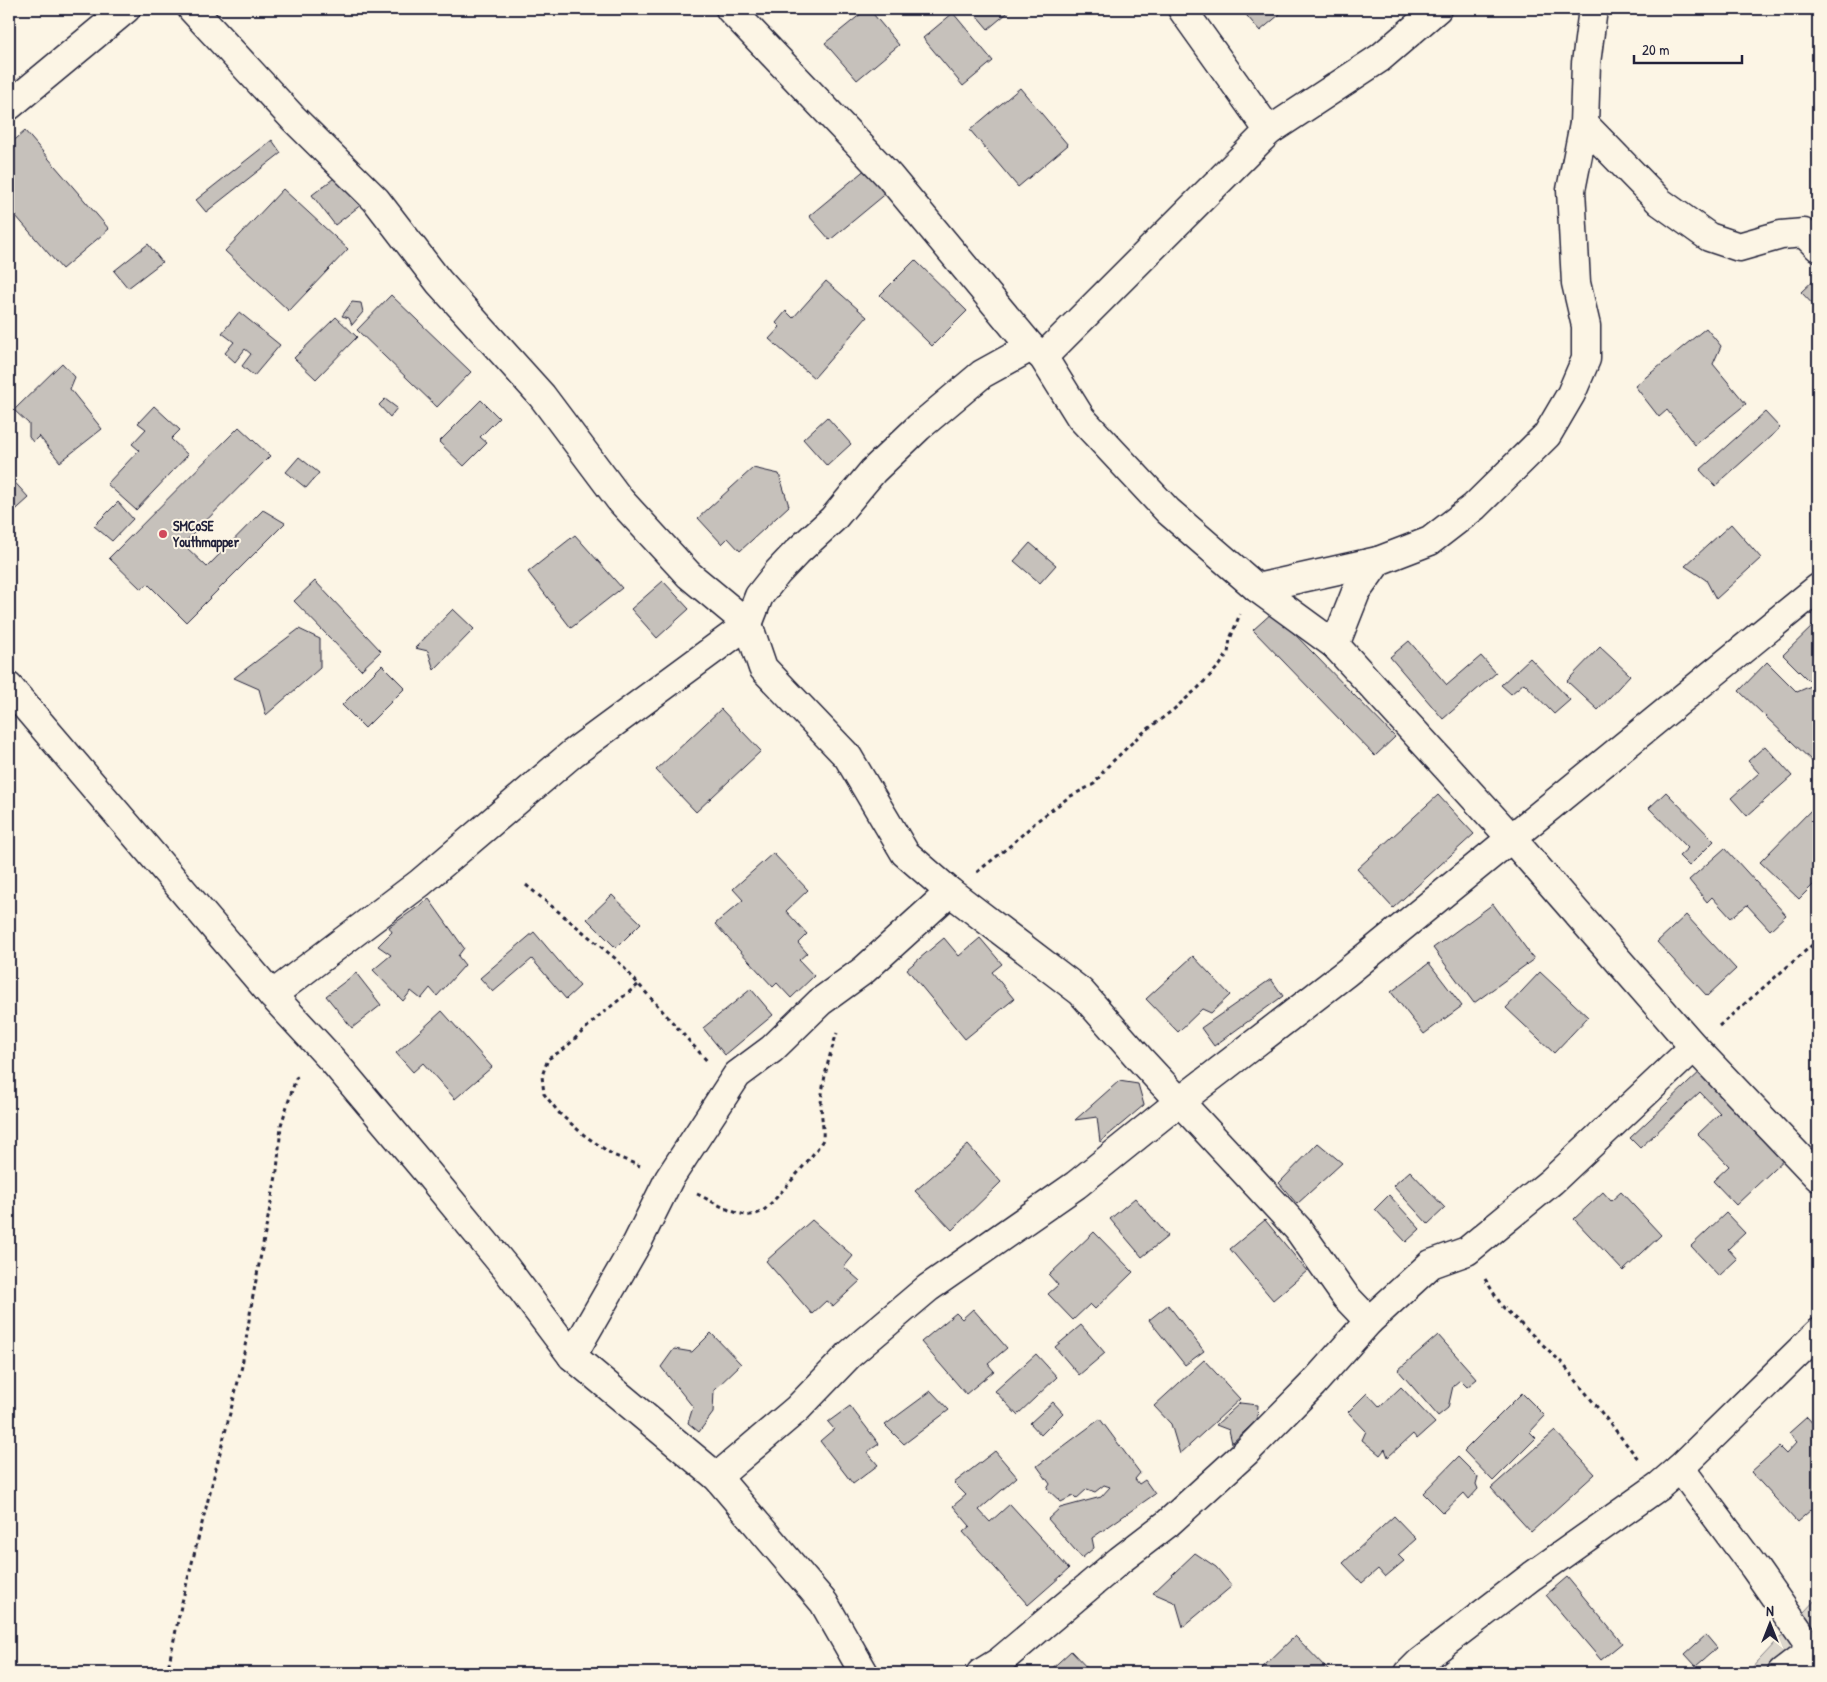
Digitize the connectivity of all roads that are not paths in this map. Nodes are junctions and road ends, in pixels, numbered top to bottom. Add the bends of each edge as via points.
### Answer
1 (126, 9) edge
2 (192, 9) edge
3 (730, 9) edge
4 (1182, 9) edge
5 (1437, 9) edge
6 (1594, 9) edge
7 (9, 106) edge
8 (1584, 124) junction
9 (1269, 131) junction
10 (1818, 247) edge
11 (1037, 352) junction
12 (1378, 561) junction
13 (1257, 588) junction
14 (1818, 588) edge
15 (748, 624) junction
16 (1334, 645) junction
17 (9, 687) edge
18 (1512, 839) junction
19 (950, 892) junction
20 (272, 995) junction
21 (1694, 1047) junction
22 (1179, 1102) junction
23 (1818, 1177) edge
24 (1369, 1321) junction
25 (1818, 1333) edge
26 (572, 1356) junction
27 (1680, 1468) junction
28 (716, 1477) junction
29 (1815, 1653) edge
30 (864, 1673) edge
31 (981, 1673) edge
32 (1409, 1673) edge
33 (1782, 1673) edge

1 - 7 street
2 - 15 street via 293,118 376,200 439,282 542,396 620,500 689,575
3 - 11 street via 889,176
4 - 9 street
5 - 9 street via 1380,58
6 - 8 street via 1586,63
8 - 10 street via 1660,202 1709,237 1739,247 1804,232
8 - 12 street via 1571,190 1576,284 1586,326 1586,359 1571,394 1547,435 1474,507 1430,541
9 - 11 street
11 - 13 street via 1081,418 1168,511
11 - 15 street via 982,374 919,427 778,572 759,596
12 - 13 street
12 - 16 street via 1356,592
13 - 16 street
14 - 18 street
15 - 19 street via 763,668 848,757 905,852
15 - 20 street via 573,753 420,883
16 - 18 street
17 - 20 street
18 - 21 street
18 - 22 street
19 - 22 street via 1081,992
19 - 26 street via 864,970 820,1002 772,1049 737,1075 668,1180 637,1243
20 - 26 street via 426,1170
21 - 23 street
21 - 24 street via 1552,1181 1466,1251 1431,1264
22 - 24 street via 1298,1229 1346,1297
22 - 28 street via 1076,1185 928,1288 850,1354 797,1409
24 - 31 street via 1238,1460 1167,1524 1000,1662
25 - 27 street
26 - 28 street
27 - 29 street
27 - 32 street via 1532,1576
28 - 30 street via 824,1604
29 - 33 street

